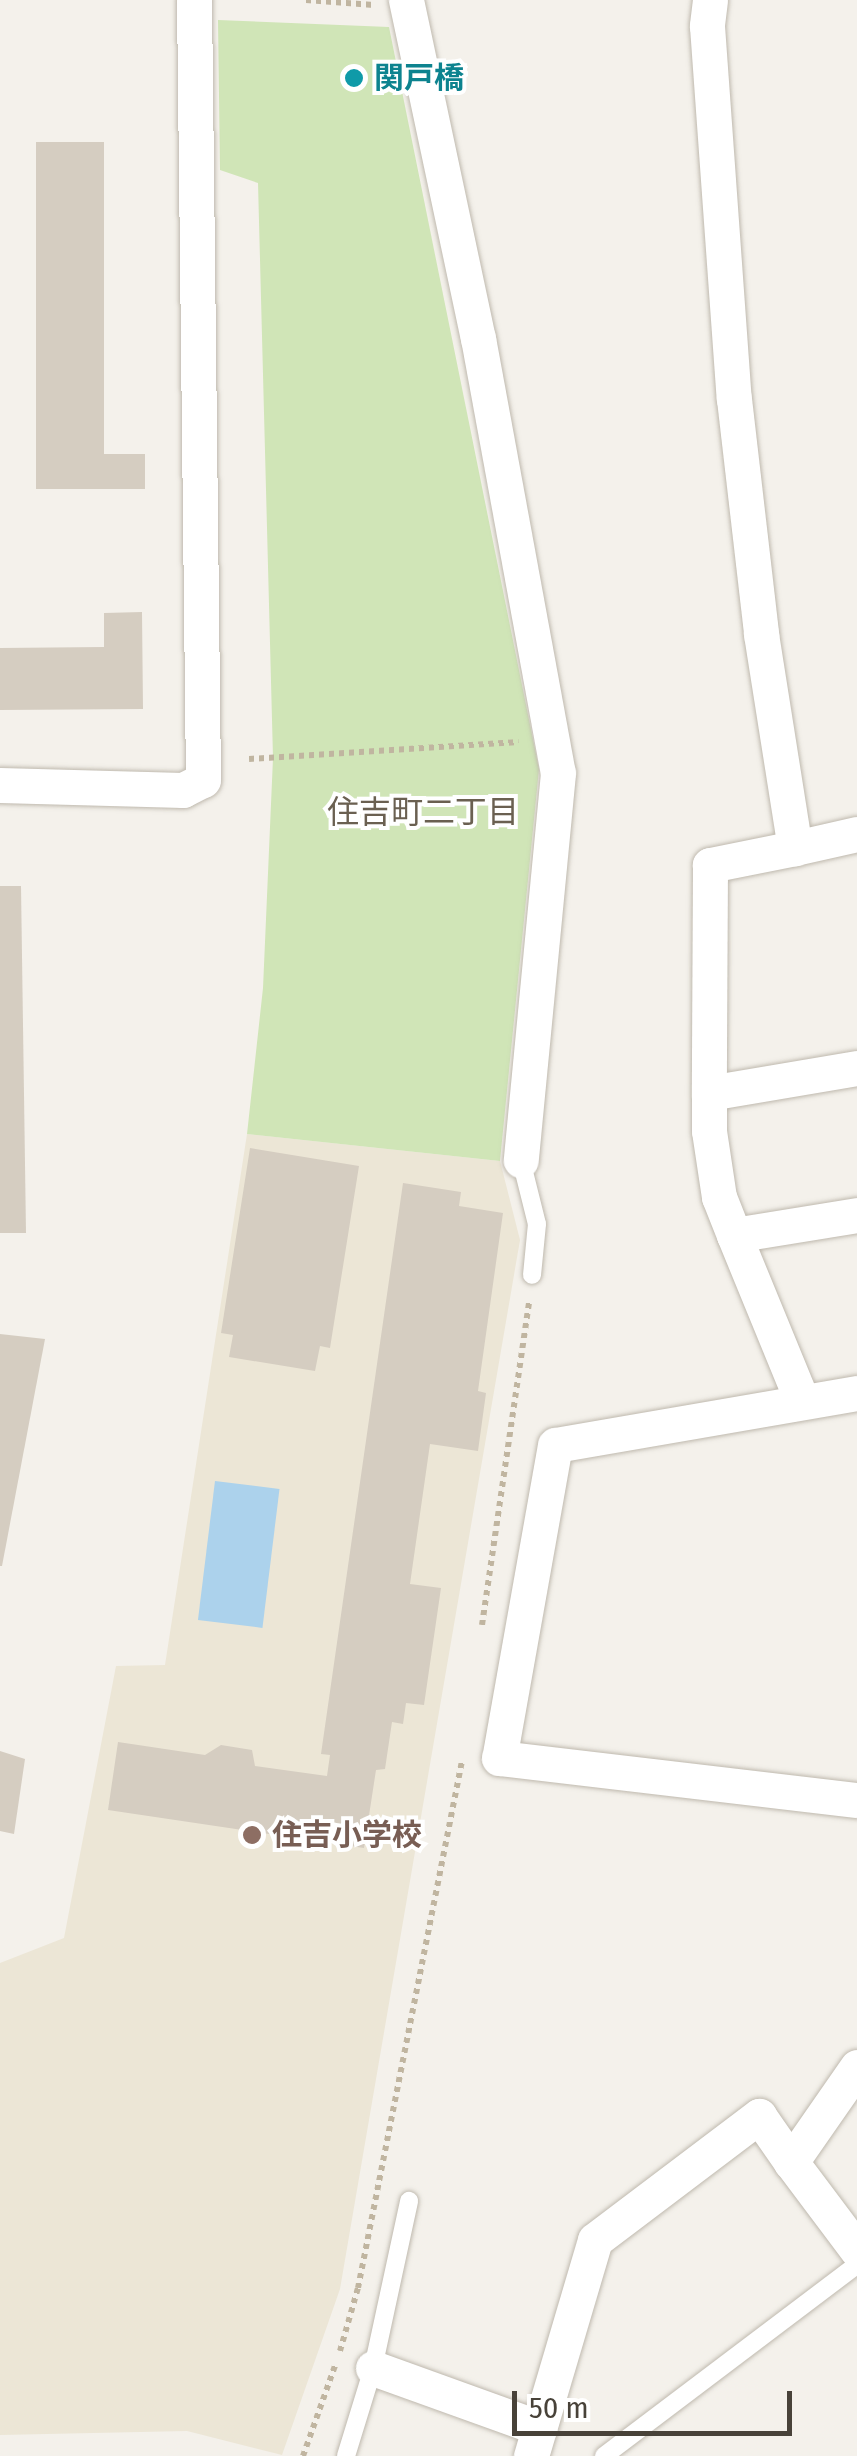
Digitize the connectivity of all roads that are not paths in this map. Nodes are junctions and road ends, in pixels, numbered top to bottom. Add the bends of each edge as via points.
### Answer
1 (194, 0) edge
2 (406, 0) edge
3 (710, 0) edge
4 (0, 785) edge
5 (857, 834) edge
6 (795, 848) junction
7 (857, 1068) edge
8 (709, 1093) junction
9 (520, 1160) joint
10 (857, 1215) edge
11 (734, 1235) junction
12 (532, 1275) road end
13 (857, 1393) edge
14 (802, 1401) junction
15 (857, 1800) edge
16 (857, 2067) edge
17 (792, 2162) junction
18 (410, 2201) dead end
19 (857, 2250) edge
20 (857, 2264) edge
21 (373, 2368) junction
22 (536, 2442) edge
23 (346, 2456) edge
24 (604, 2456) edge

1 - 4 street via 203,780 183,790
2 - 9 street via 556,757
3 - 6 street via 734,399
5 - 6 street
6 - 8 street via 710,865
7 - 8 street
8 - 11 street via 719,1197
9 - 12 lane via 537,1224
10 - 11 street
11 - 14 street
13 - 14 street
14 - 15 street via 555,1445 498,1758
16 - 17 street
17 - 19 street
17 - 22 street via 759,2116 595,2240
18 - 21 lane
20 - 24 lane
21 - 22 street
21 - 23 lane

